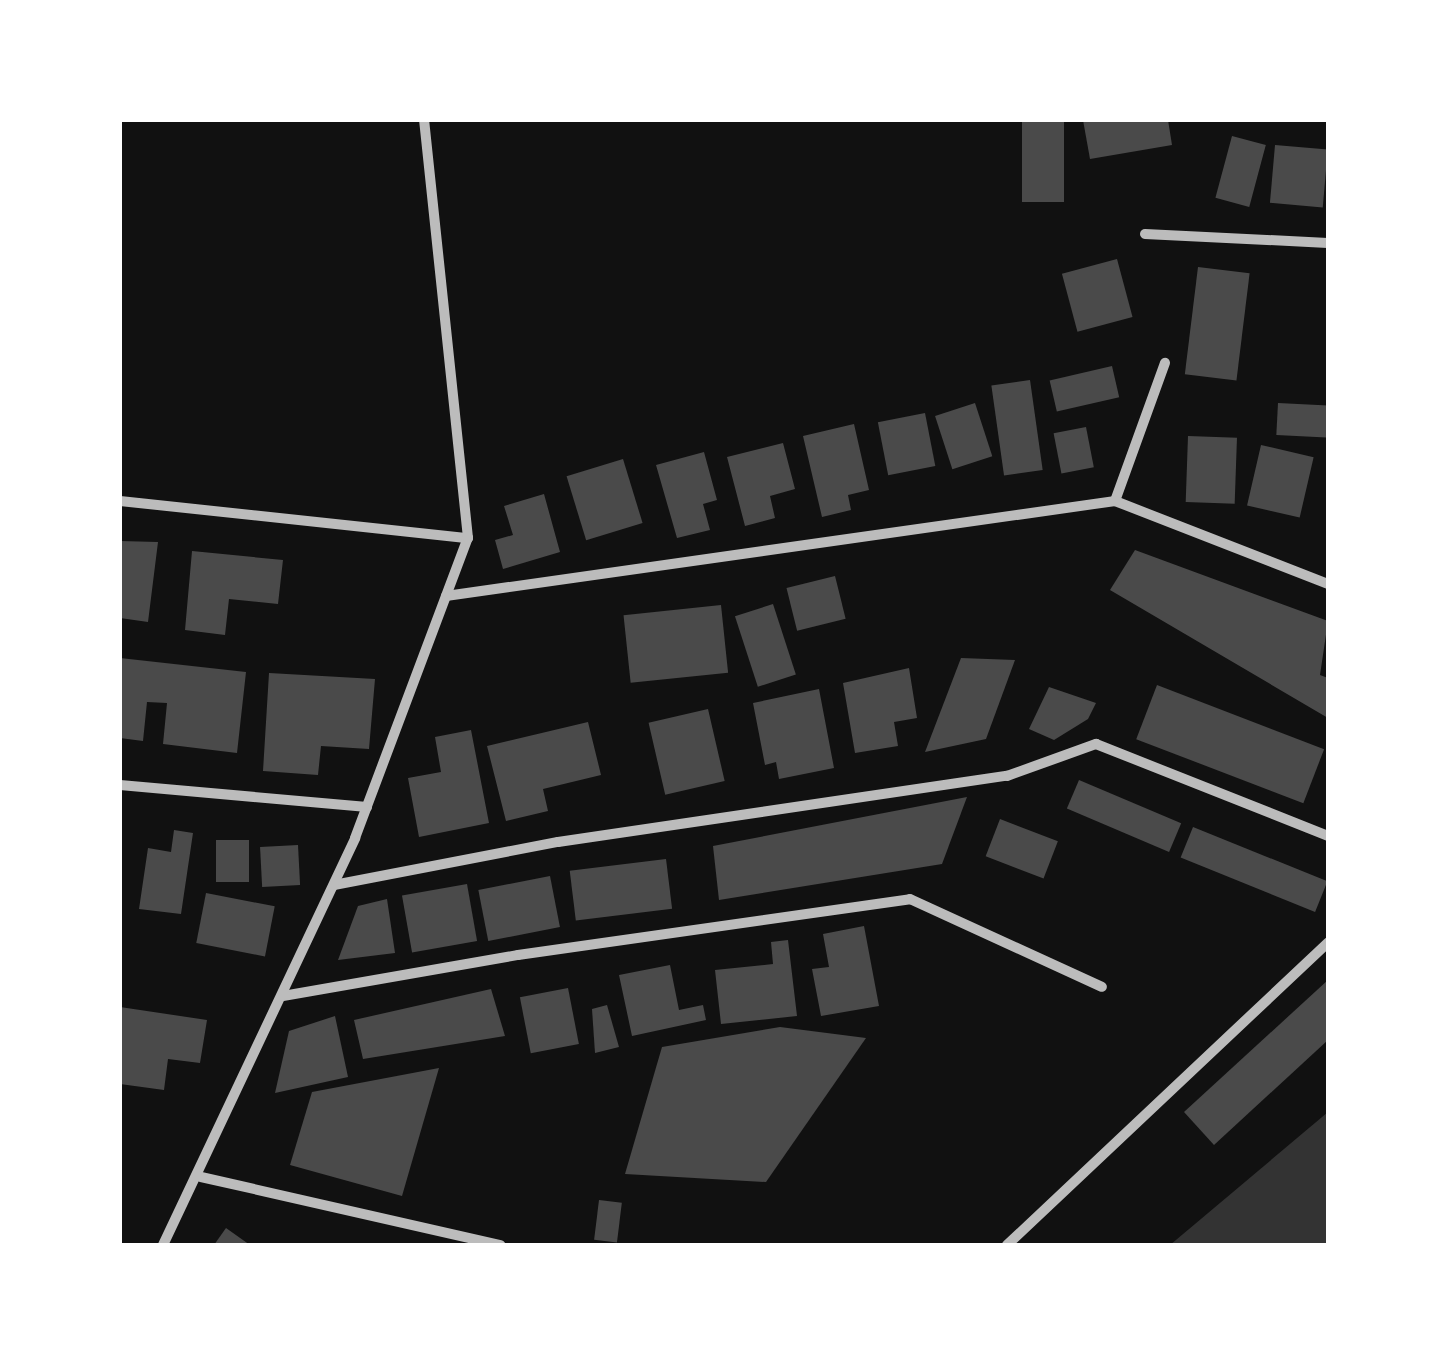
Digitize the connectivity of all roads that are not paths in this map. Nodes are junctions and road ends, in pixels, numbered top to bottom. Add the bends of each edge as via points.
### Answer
1 (424, 120) edge
2 (1145, 234) dead end
3 (1328, 242) edge
4 (1165, 363) dead end
5 (120, 501) edge
6 (1115, 501) junction
7 (468, 538) junction
8 (1328, 584) edge
9 (446, 596) junction
10 (120, 785) edge
11 (367, 807) junction
12 (1328, 836) edge
13 (334, 885) junction
14 (1328, 943) edge
15 (1102, 987) dead end
16 (283, 996) junction
17 (201, 1176) junction
18 (163, 1245) edge
19 (500, 1245) edge
20 (1007, 1245) edge

1 - 7 street
2 - 3 street
4 - 6 street
5 - 7 street
6 - 8 street
6 - 9 street
7 - 9 street
9 - 11 street
10 - 11 street
11 - 13 street
12 - 13 street via 1096,744 1007,776 558,842
13 - 16 street
14 - 20 street
15 - 16 street via 910,899 518,954
16 - 17 street
17 - 18 street
17 - 19 street

